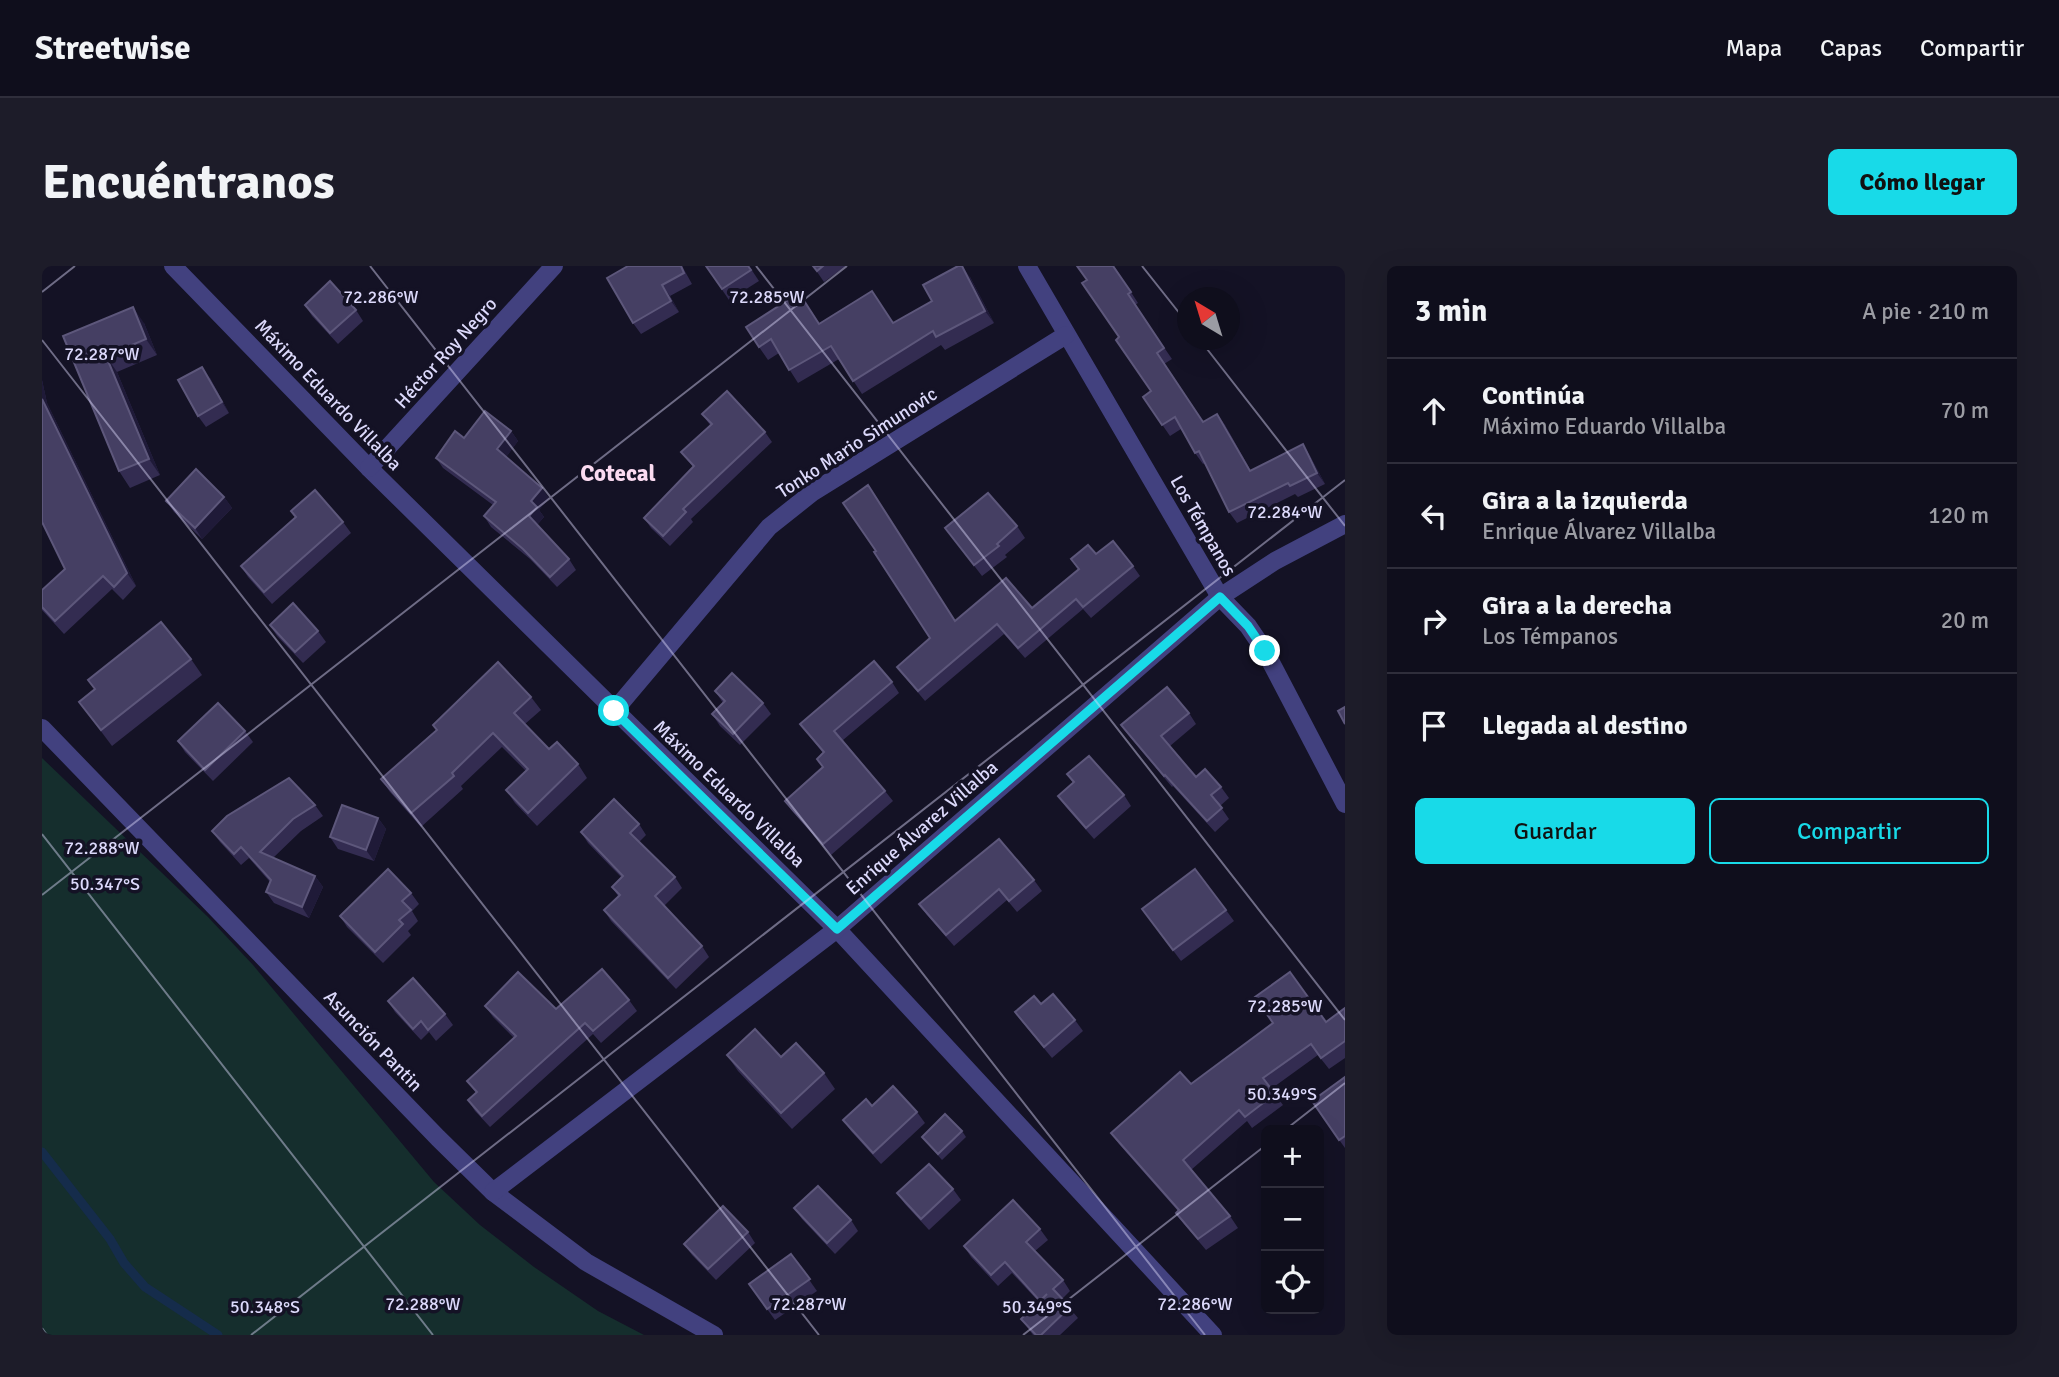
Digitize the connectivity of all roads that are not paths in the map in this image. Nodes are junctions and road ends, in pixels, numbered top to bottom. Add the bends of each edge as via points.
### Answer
1 (173, 266) edge
2 (554, 266) edge
3 (1027, 266) edge
4 (1066, 335) junction
5 (369, 468) junction
6 (1345, 524) edge
7 (1220, 597) junction
8 (614, 711) junction
9 (42, 728) edge
10 (1345, 804) edge
11 (837, 929) junction
12 (493, 1192) junction
13 (714, 1335) edge
14 (1213, 1335) edge

1 - 5 street, Máximo Eduardo Villalba
2 - 5 street, Héctor Roy Negro
3 - 4 street, Los Témpanos
4 - 7 street, Los Témpanos
4 - 8 street, Tonko Mario Simunovic via 813,492 769,527
5 - 8 street, Máximo Eduardo Villalba
6 - 7 street, Enrique Álvarez Villalba
7 - 10 street, Los Témpanos via 1265,651
7 - 11 street, Enrique Álvarez Villalba
8 - 11 street, Máximo Eduardo Villalba
9 - 12 street, Asunción Pantin
11 - 12 street, Enrique Álvarez Villalba
11 - 14 street, Máximo Eduardo Villalba
12 - 13 street, Asunción Pantin via 586,1262

